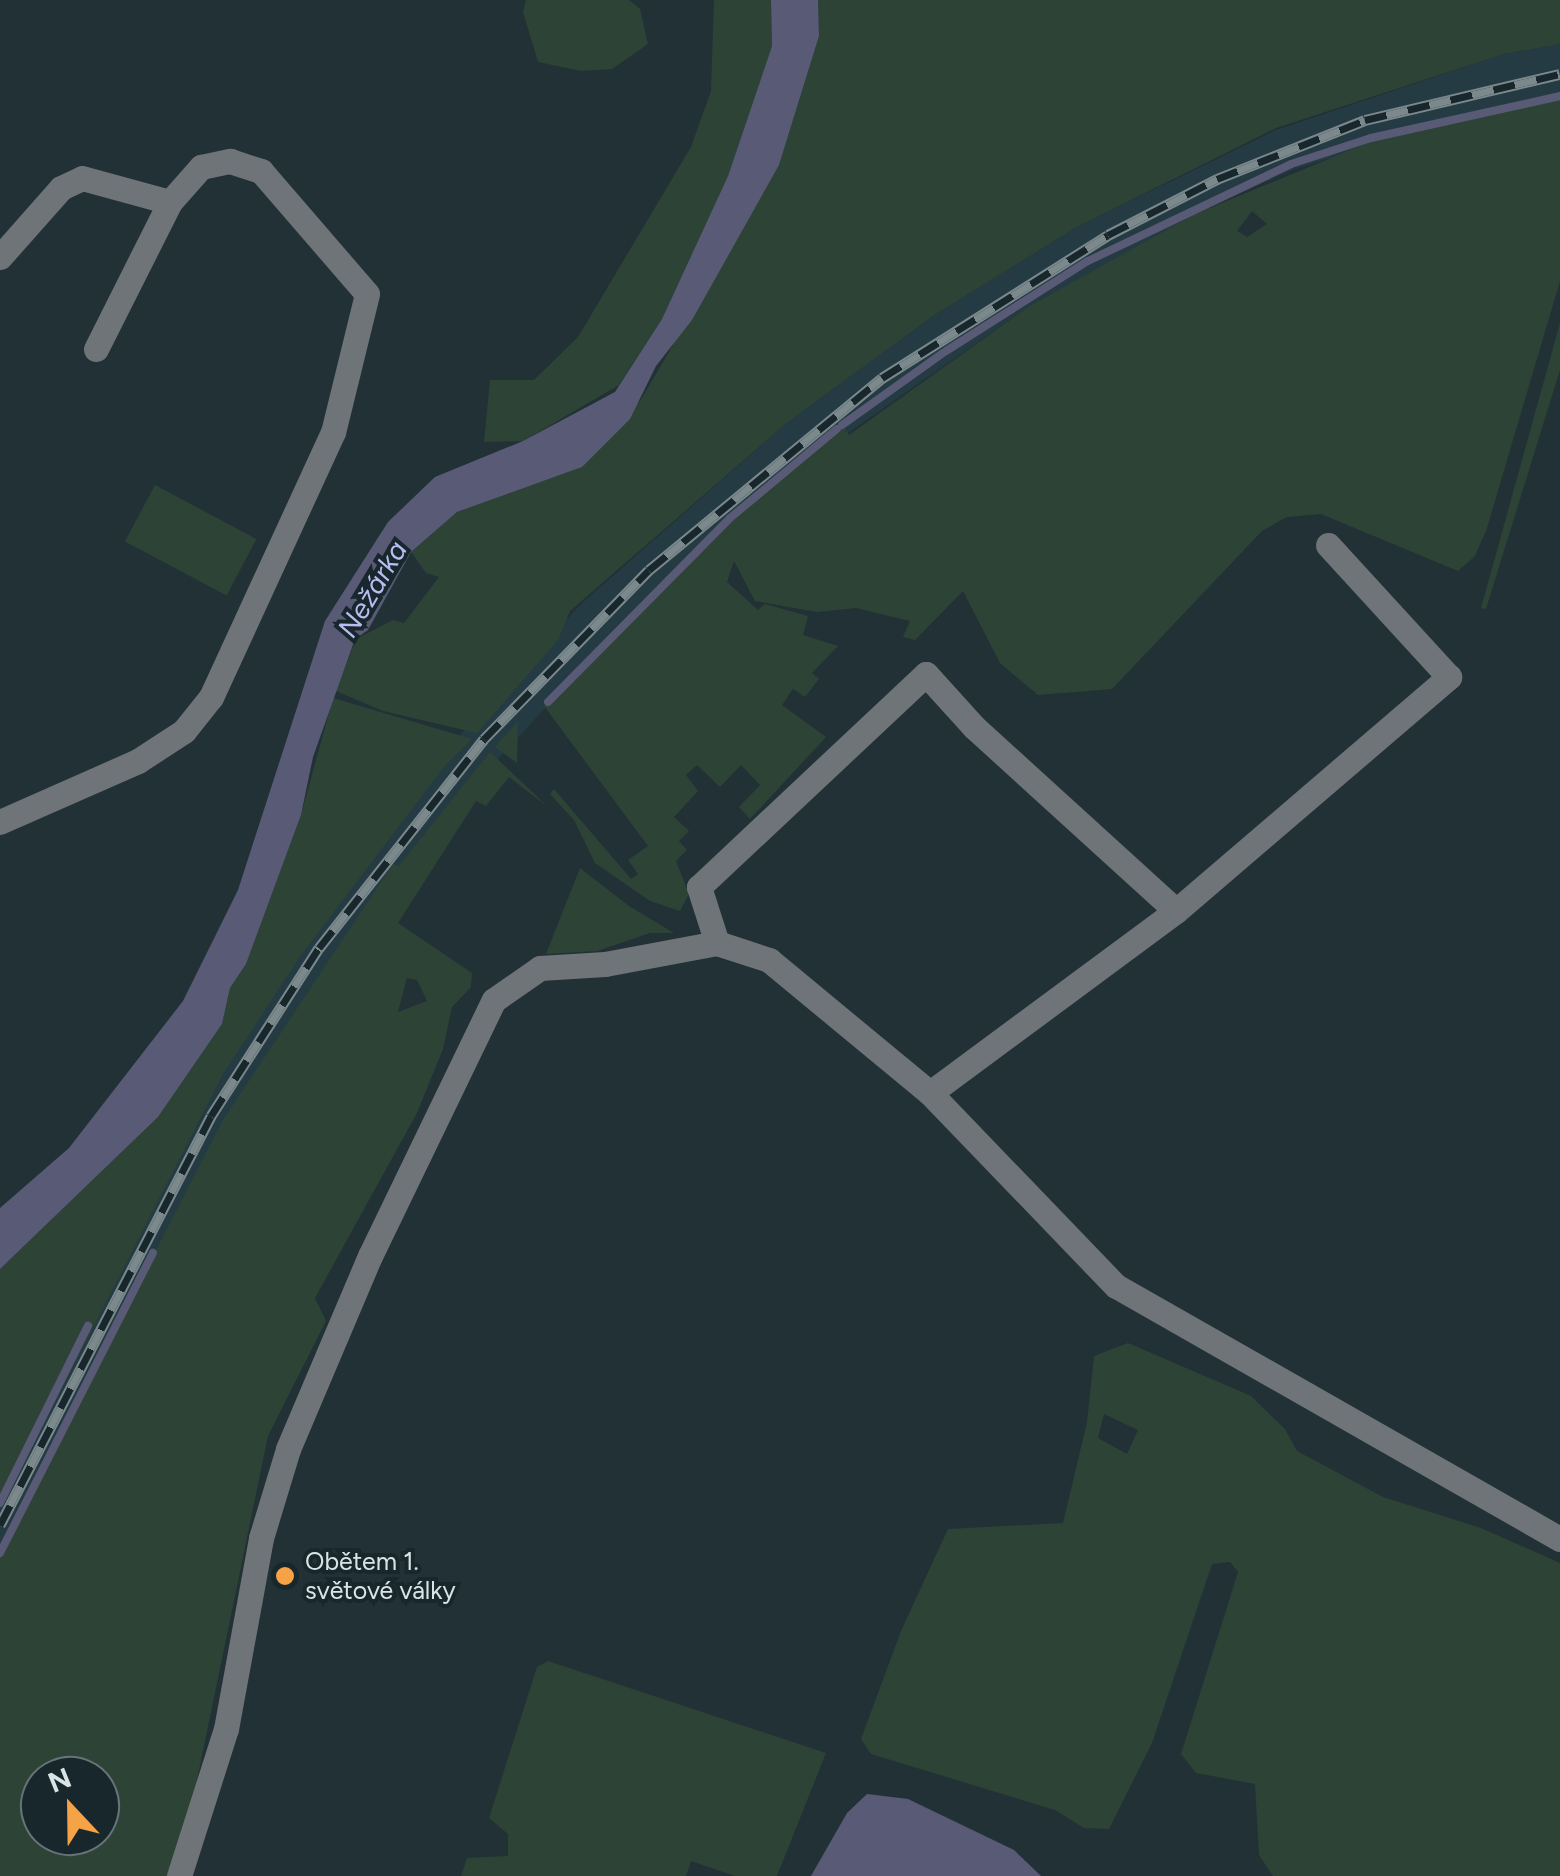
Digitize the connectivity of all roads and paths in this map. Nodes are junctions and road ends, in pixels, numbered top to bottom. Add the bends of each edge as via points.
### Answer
1 (170, 202) junction
2 (0, 257) edge
3 (96, 349) dead end
4 (1328, 545) dead end
5 (0, 822) edge
6 (1176, 911) junction
7 (717, 943) junction
8 (930, 1093) junction
9 (1560, 1539) edge
10 (179, 1876) edge

1 - 2 street via 82,178 61,188
1 - 3 street
1 - 5 street via 202,166 230,161 262,171 366,294 333,432 234,654 184,731 138,762
4 - 6 street via 1449,677
6 - 7 street via 974,727 926,674 699,887
6 - 8 street
7 - 8 street via 770,960
7 - 10 street via 605,964 540,968 494,1000 370,1256 272,1490 226,1729
8 - 9 street via 1116,1286

